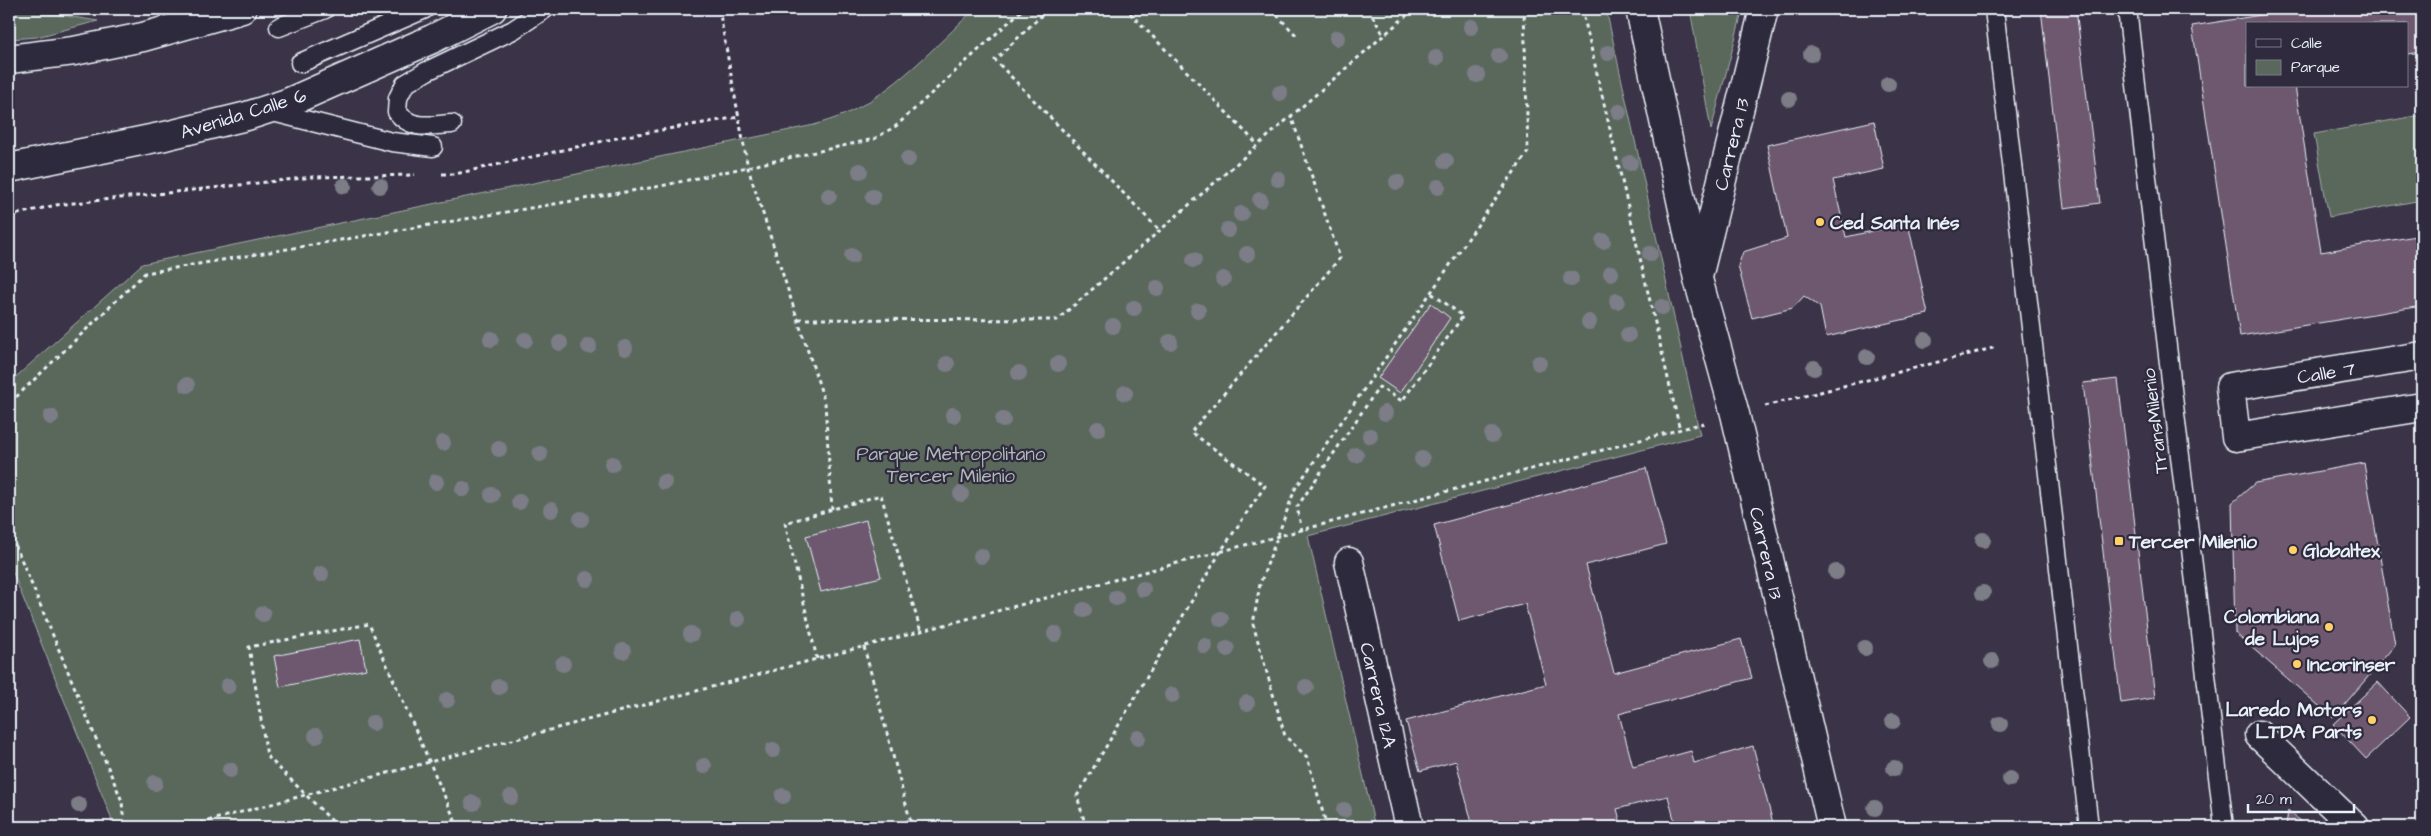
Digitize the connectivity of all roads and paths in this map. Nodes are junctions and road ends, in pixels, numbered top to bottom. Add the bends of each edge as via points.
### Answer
1 (242, 9) edge
2 (325, 9) edge
3 (425, 9) edge
4 (492, 9) edge
5 (545, 9) edge
6 (719, 9) edge
7 (1023, 9) edge
8 (1048, 9) edge
9 (1271, 9) edge
10 (1368, 9) edge
11 (1414, 9) edge
12 (1524, 9) edge
13 (1582, 9) edge
14 (1640, 9) edge
15 (1764, 9) edge
16 (1994, 9) edge
17 (2127, 9) edge
18 (1130, 13) dead end
19 (279, 27) dead end
20 (1296, 35) dead end
21 (1384, 35) junction
22 (9, 59) edge
23 (300, 63) dead end
24 (266, 110) junction
25 (1291, 116) junction
26 (452, 124) dead end
27 (1258, 145) junction
28 (433, 147) dead end
29 (9, 168) edge
30 (748, 168) junction
31 (56, 206) dead end
32 (9, 216) edge
33 (1160, 231) junction
34 (1698, 279) junction
35 (1431, 293) junction
36 (798, 318) junction
37 (1997, 347) dead end
38 (2422, 356) edge
39 (2422, 407) edge
40 (9, 411) edge
41 (1735, 414) junction
42 (1680, 430) junction
43 (832, 509) junction
44 (9, 530) edge
45 (1302, 531) junction
46 (1278, 537) junction
47 (1221, 551) junction
48 (1349, 562) dead end
49 (921, 632) junction
50 (864, 647) junction
51 (817, 659) junction
52 (2259, 735) dead end
53 (429, 762) junction
54 (306, 795) junction
55 (124, 827) edge
56 (185, 827) edge
57 (338, 827) edge
58 (458, 827) edge
59 (912, 827) edge
60 (1086, 827) edge
61 (1327, 827) edge
62 (1409, 827) edge
63 (1832, 827) edge
64 (2089, 827) edge
65 (2224, 827) edge
66 (2355, 827) edge

1 - 22 street via 143,37 74,51
2 - 19 lane
3 - 23 lane
4 - 24 street, Avenida Calle 6 via 332,84
5 - 26 lane via 513,30 405,84 398,98 397,112 404,121 414,125
6 - 30 path
7 - 30 path via 896,126 874,139
8 - 33 path via 995,60
9 - 20 path
10 - 21 path
11 - 21 path
12 - 35 path via 1528,152
13 - 42 path
14 - 34 street, Carrera 13
15 - 34 street, Carrera 13
16 - 64 lane
17 - 65 lane, TransMilenio
18 - 27 path
21 - 25 path
24 - 28 lane via 400,144
24 - 29 street, Avenida Calle 6 via 127,144
25 - 27 path
25 - 47 path via 1340,258 1191,432 1265,486
27 - 33 path
30 - 36 path
30 - 40 path via 661,186 145,273 12,400
31 - 32 path
33 - 36 path via 1057,320
34 - 41 street, Carrera 13
35 - 45 path via 1463,316 1402,401 1379,387 1297,507
35 - 46 path via 1295,489
36 - 43 path via 825,403
37 - 41 path
38 - 39 street, Calle 7 via 2230,387 2236,437
41 - 42 path
41 - 63 street, Carrera 13
42 - 45 path
43 - 49 path via 882,495
43 - 51 path via 785,523
44 - 55 path via 122,801
45 - 46 path
46 - 47 path
46 - 61 path via 1260,584 1252,624 1286,736 1307,757
47 - 49 path
47 - 60 path via 1077,796
48 - 62 street, Carrera 12A
49 - 50 path
50 - 51 path
50 - 59 path
51 - 53 path
52 - 66 street
53 - 54 path
53 - 54 path via 369,624 249,647 267,756
53 - 58 path
54 - 56 path
54 - 57 path

